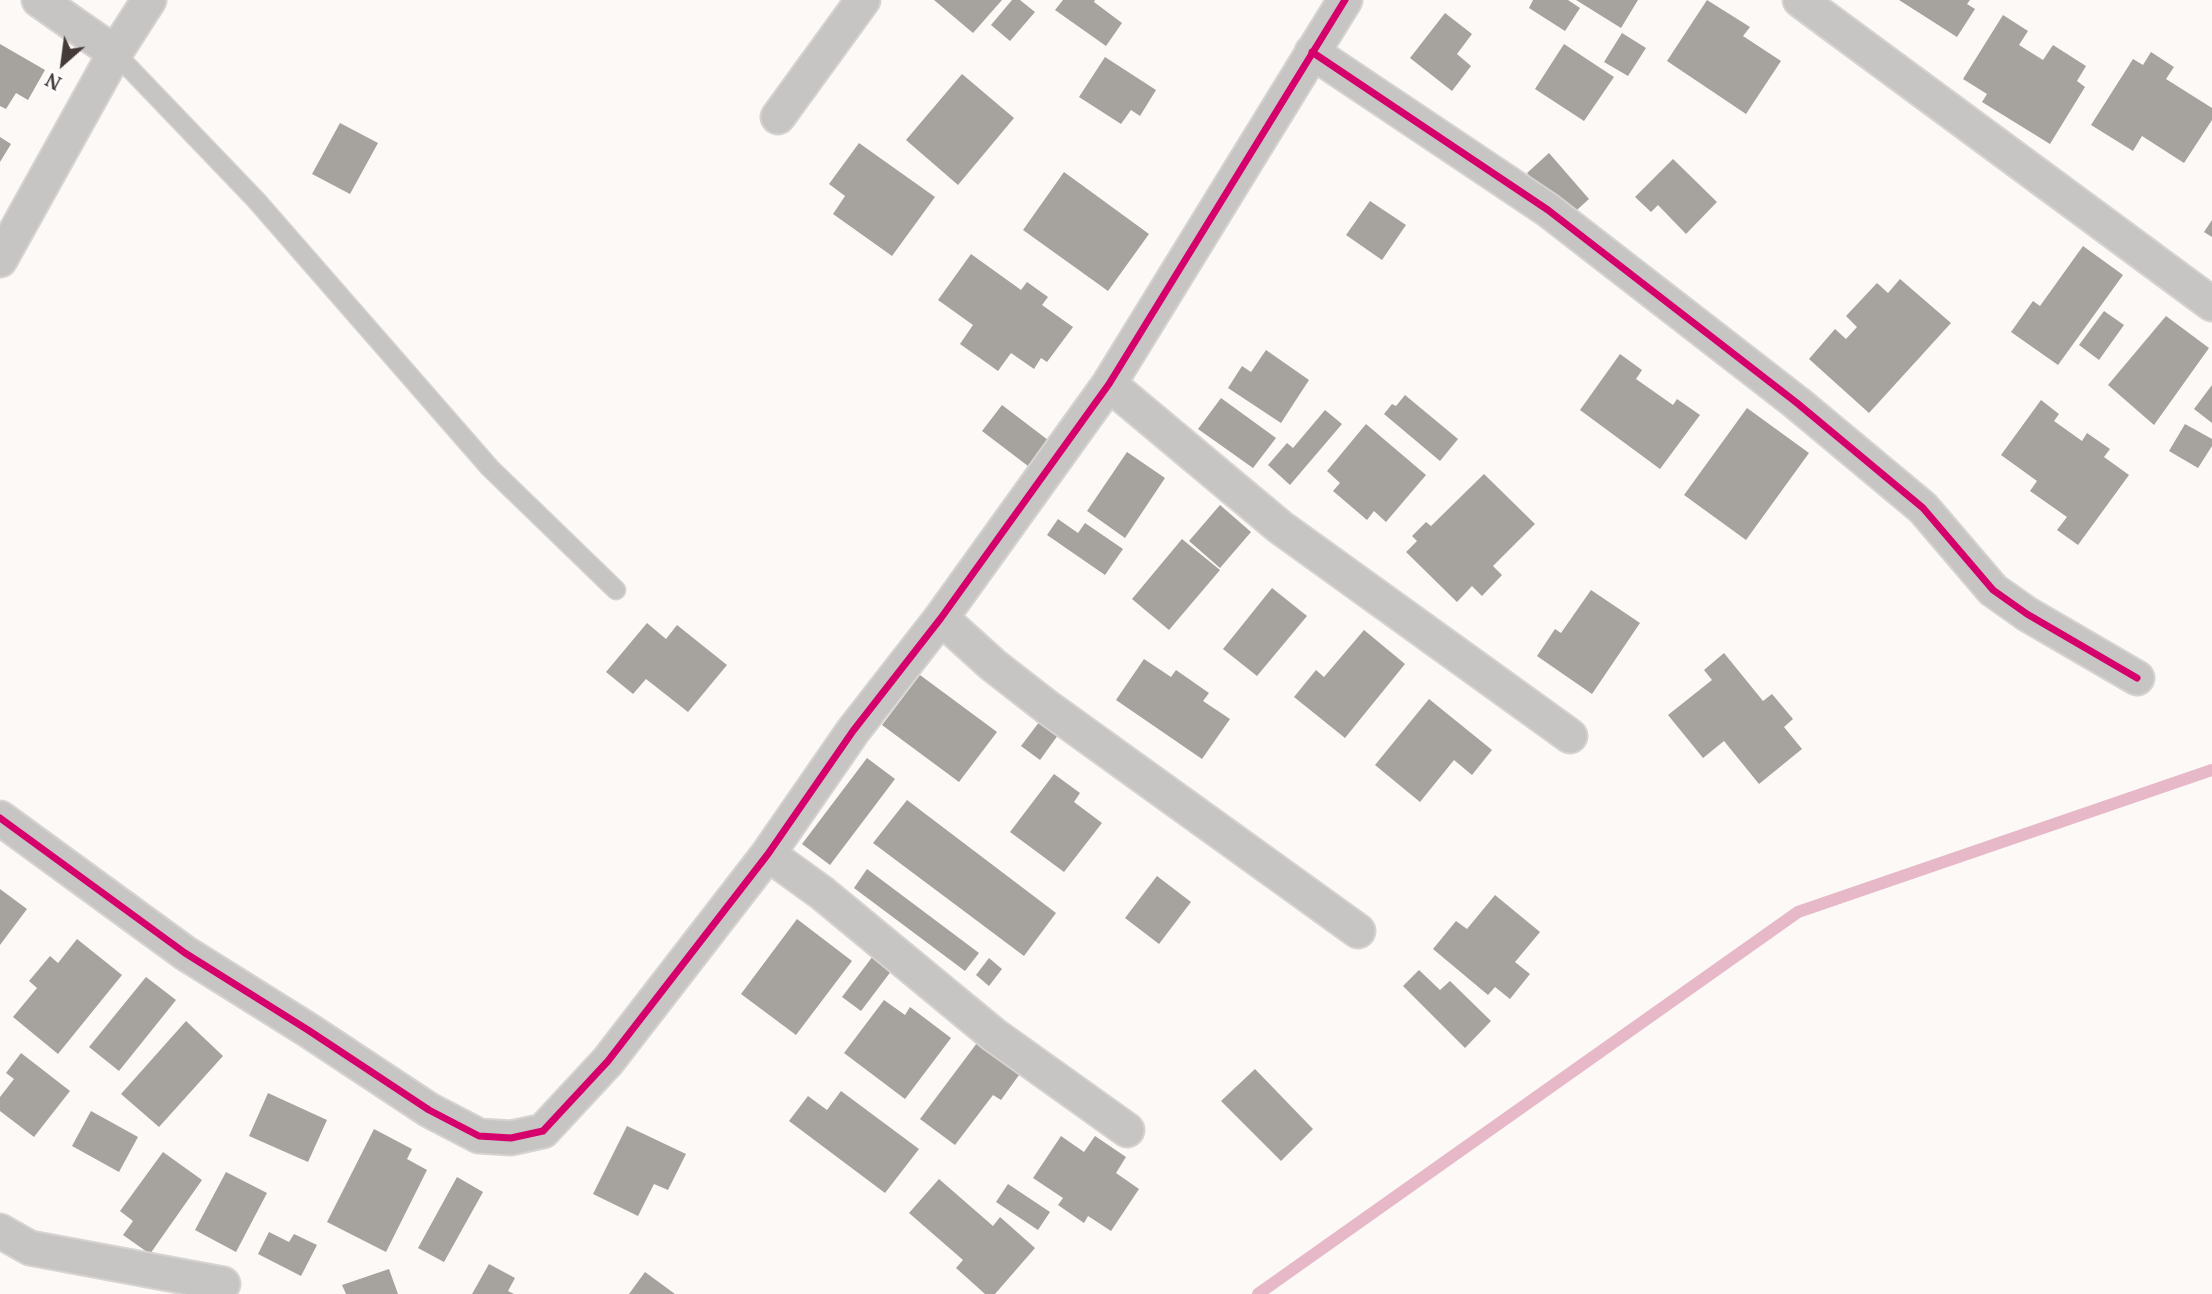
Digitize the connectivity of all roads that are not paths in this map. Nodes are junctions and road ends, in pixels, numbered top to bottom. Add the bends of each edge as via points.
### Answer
1 (39, 0) edge
2 (149, 0) edge
3 (863, 0) edge
4 (1345, 0) edge
5 (1800, 0) edge
6 (1312, 52) junction
7 (116, 53) junction
8 (778, 117) dead end
9 (0, 260) edge
10 (2212, 304) edge
11 (1109, 384) junction
12 (617, 590) dead end
13 (941, 618) junction
14 (2137, 678) dead end
15 (1570, 736) dead end
16 (0, 818) edge
17 (768, 854) junction
18 (1358, 931) dead end
19 (1127, 1130) dead end
20 (0, 1231) edge
21 (223, 1284) dead end

1 - 7 street
2 - 7 street
3 - 8 street
4 - 6 street
5 - 10 street
6 - 11 street
6 - 14 street via 1548,210 1620,264 1923,508 1993,590
7 - 9 street
7 - 12 lane via 256,200 490,468
11 - 13 street
11 - 15 street via 1280,527
13 - 17 street via 853,731
13 - 18 street via 1047,707
16 - 17 street via 185,953 429,1110 479,1136 511,1138 544,1131 608,1061
17 - 19 street via 993,1035
20 - 21 street via 30,1248

